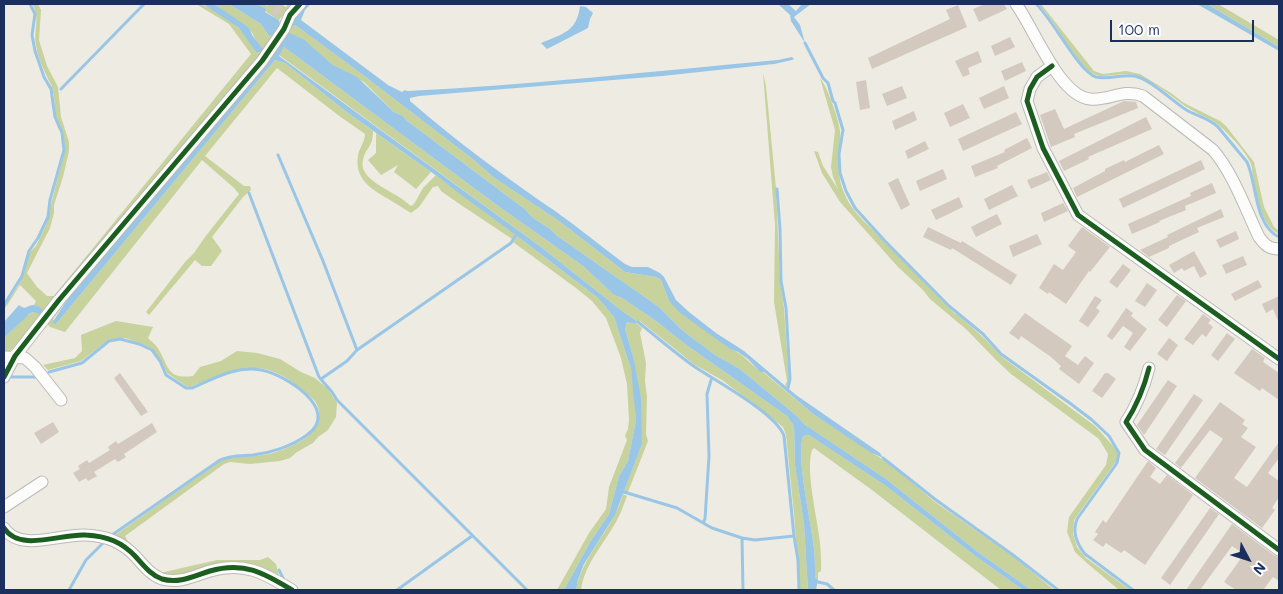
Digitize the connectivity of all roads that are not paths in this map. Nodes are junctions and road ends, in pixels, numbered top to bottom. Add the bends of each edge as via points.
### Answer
1 (300, 4) edge
2 (1016, 4) edge
3 (1052, 66) junction
4 (1279, 250) edge
5 (9, 356) edge
6 (1279, 359) edge
7 (1149, 368) dead end
8 (4, 377) edge
9 (61, 400) dead end
10 (42, 482) dead end
11 (4, 507) edge
12 (4, 528) edge
13 (1279, 550) edge
14 (292, 590) edge

1 - 5 street via 262,61
2 - 3 street
3 - 4 street via 1071,89 1089,99 1121,93 1143,96 1213,150 1227,170 1259,237 1265,245
3 - 6 street via 1037,77 1027,101 1043,148 1078,215
5 - 8 street
5 - 9 street via 26,358
7 - 13 street via 1136,407 1126,422 1145,450
10 - 11 street
12 - 14 street via 12,537 26,542 86,534 111,538 127,548 155,576 168,580 179,581 220,569 240,568 268,575

